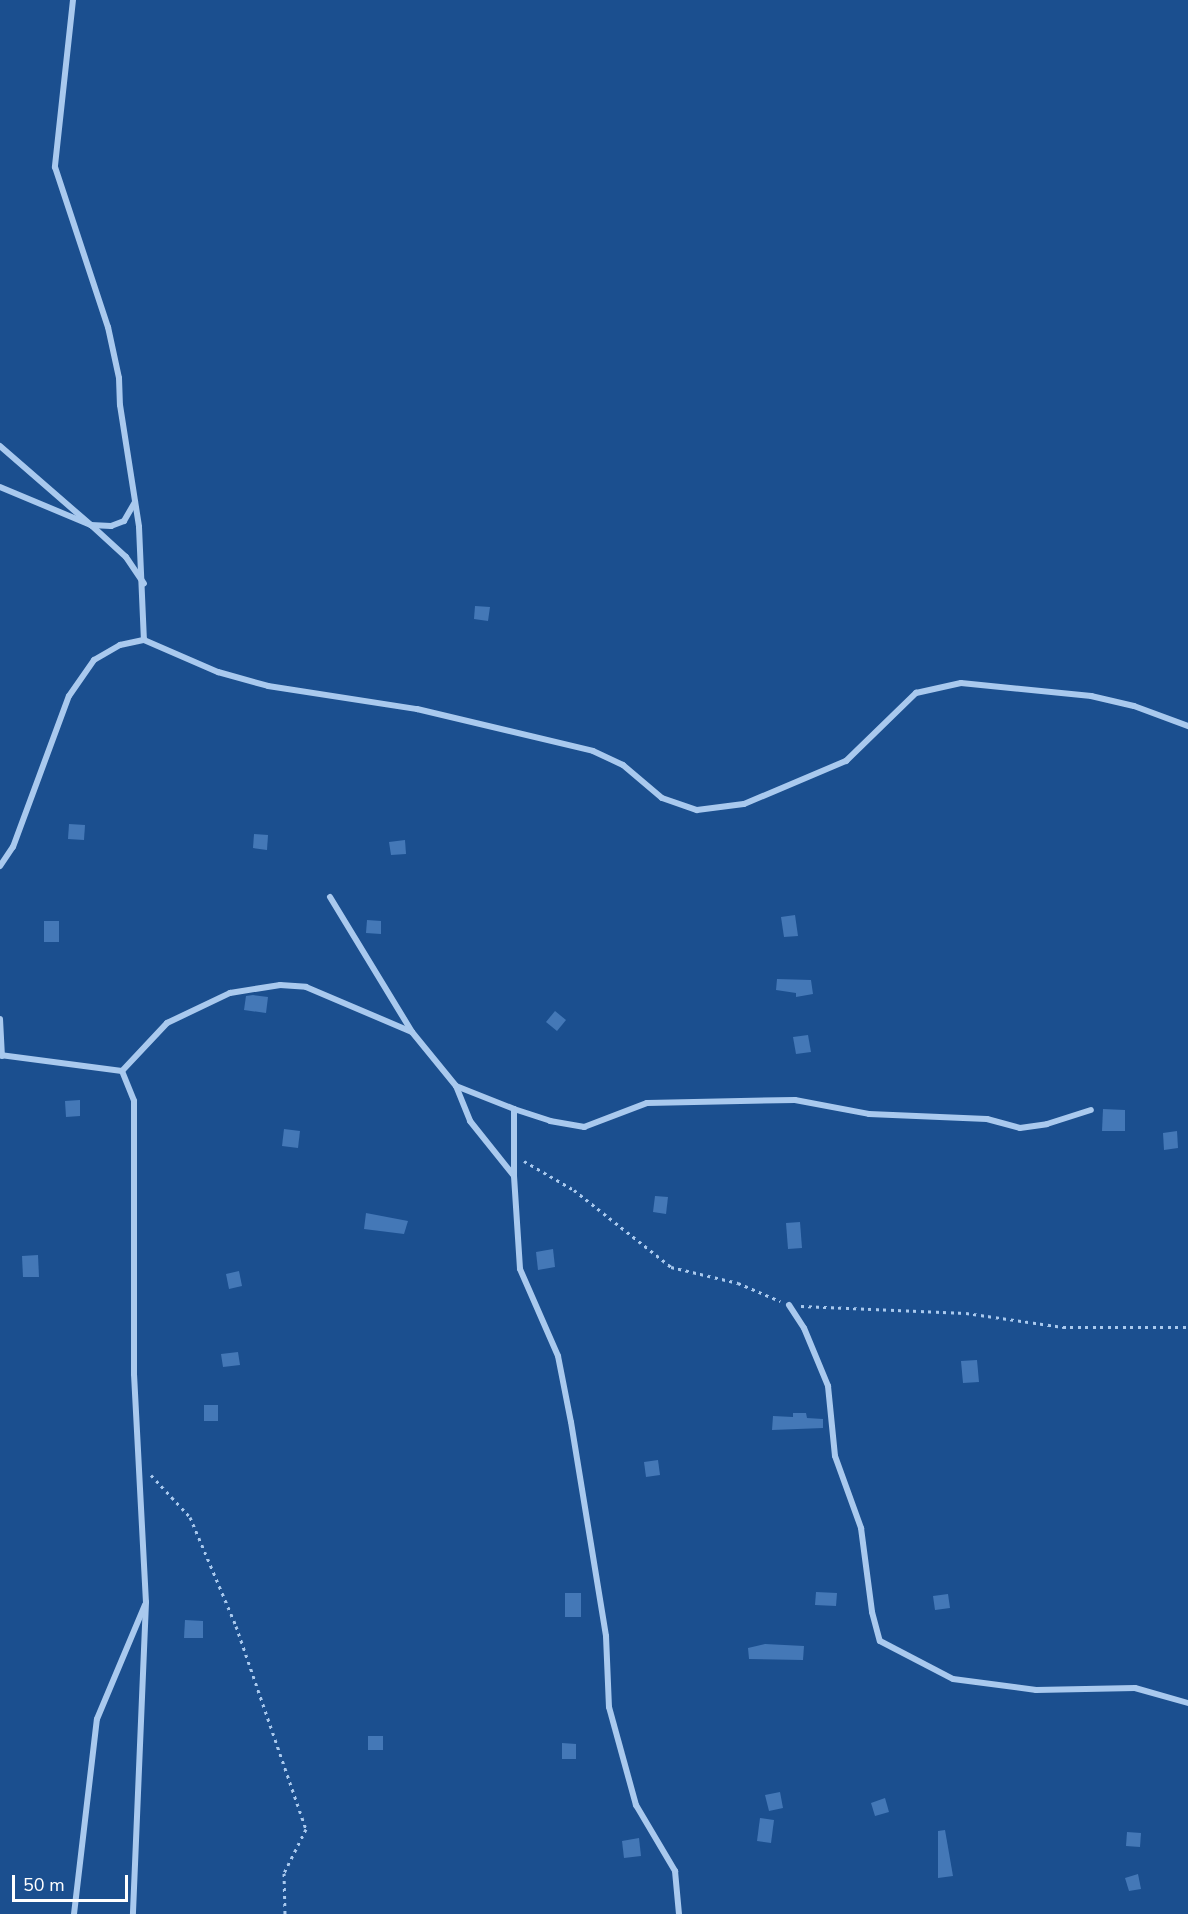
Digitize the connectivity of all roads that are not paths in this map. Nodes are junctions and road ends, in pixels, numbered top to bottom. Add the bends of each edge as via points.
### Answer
1 (73, 0) edge
2 (0, 446) edge
3 (0, 487) edge
4 (135, 501) junction
5 (91, 525) junction
6 (145, 584) junction
7 (144, 640) junction
8 (1188, 726) edge
9 (0, 866) edge
10 (330, 897) dead end
11 (0, 1019) edge
12 (412, 1032) junction
13 (1, 1056) edge
14 (122, 1071) junction
15 (456, 1086) junction
16 (514, 1109) junction
17 (1091, 1110) dead end
18 (514, 1176) junction
19 (789, 1305) road end
20 (146, 1602) junction
21 (1188, 1703) edge
22 (74, 1914) edge
23 (134, 1914) edge
24 (679, 1914) edge

1 - 4 street via 55,167 108,327 119,378
2 - 5 street
3 - 5 street
4 - 5 street via 124,521 111,526
4 - 6 street
5 - 6 street via 126,557
6 - 7 street
7 - 8 street via 218,672 268,686 417,709 593,751 623,765 662,798 697,810 744,804 846,761 916,693 961,683 1091,696 1134,706
7 - 9 street via 120,645 94,660 69,696 41,762 13,847
10 - 12 street
11 - 13 street
12 - 14 street via 306,987 280,985 230,993 167,1023
12 - 15 street
13 - 14 street
14 - 20 street via 134,1101 134,1374
15 - 16 street
15 - 18 street via 470,1121
16 - 17 street via 584,1127 646,1103 795,1100 869,1114 987,1119 1020,1128
16 - 18 street
18 - 24 street via 520,1269 558,1356 571,1422 606,1636 609,1707 636,1804 675,1871
19 - 21 street via 808,1337 828,1386 835,1456 861,1528 872,1612 880,1641 953,1679 1036,1690 1135,1688
20 - 22 street via 97,1719
20 - 23 street

